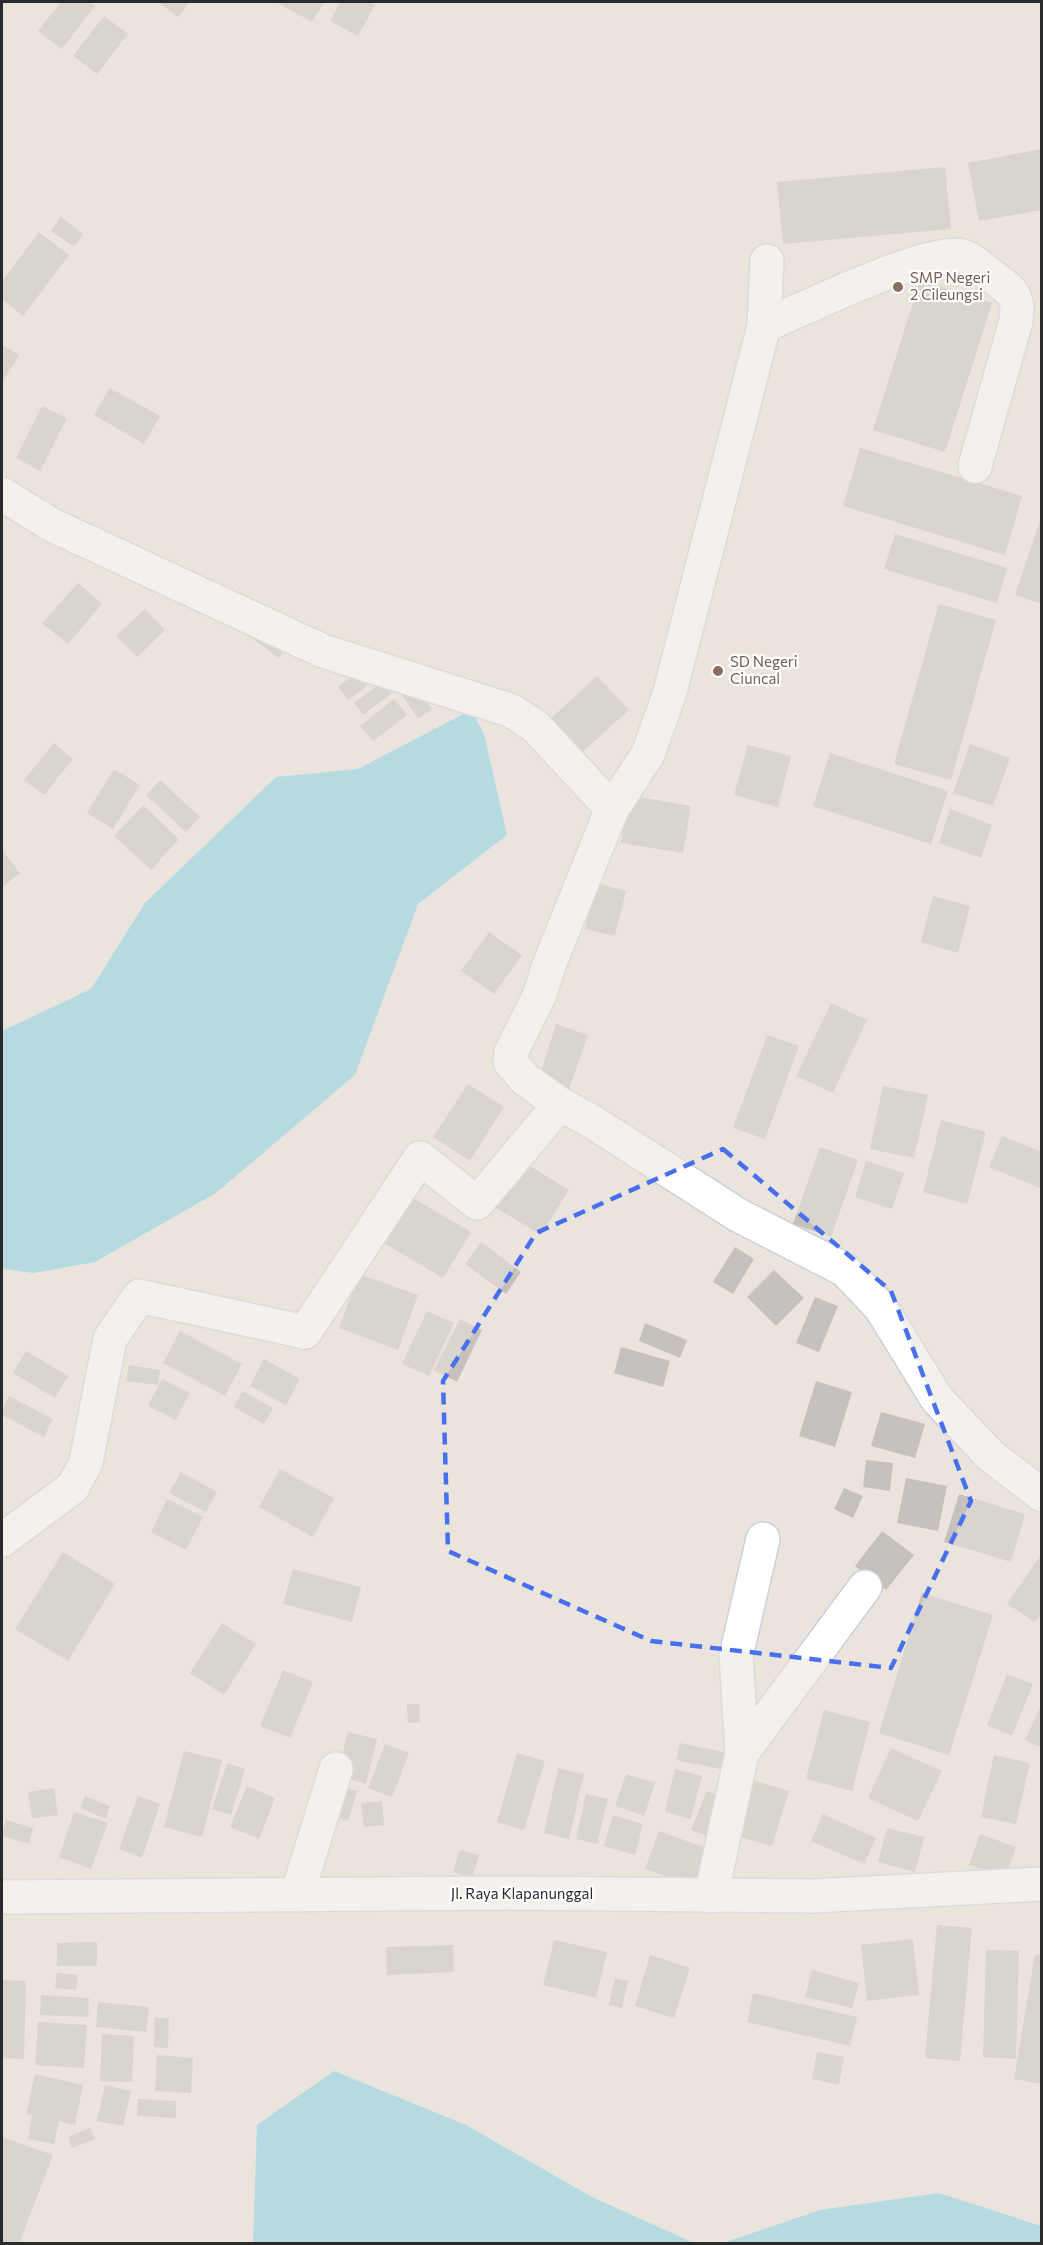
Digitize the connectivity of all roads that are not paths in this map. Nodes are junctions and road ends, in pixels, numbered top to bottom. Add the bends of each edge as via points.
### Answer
1 (767, 261) dead end
2 (764, 326) junction
3 (975, 466) dead end
4 (2, 494) edge
5 (612, 809) junction
6 (560, 1104) junction
7 (1041, 1495) edge
8 (763, 1539) dead end
9 (2, 1540) edge
10 (865, 1587) dead end
11 (742, 1753) junction
12 (336, 1769) dead end
13 (1041, 1884) edge
14 (297, 1894) junction
15 (711, 1896) junction
16 (2, 1897) edge

1 - 2 street
2 - 3 street via 907,265 939,256 962,256 1011,289 1019,306
2 - 5 street via 670,692 648,754
4 - 5 street via 52,525 323,651 510,710 535,726
5 - 6 street via 540,993 511,1052 510,1062 526,1080
6 - 7 street via 738,1215 845,1270 881,1308 937,1399 991,1456
6 - 9 street via 477,1203 420,1158 305,1332 139,1296 110,1338 86,1462 73,1487
8 - 11 street via 736,1656
10 - 11 street
11 - 15 street
12 - 14 street
13 - 15 street, Jl. Raya Klapanunggal via 813,1896
14 - 15 street, Jl. Raya Klapanunggal
14 - 16 street, Jl. Raya Klapanunggal

